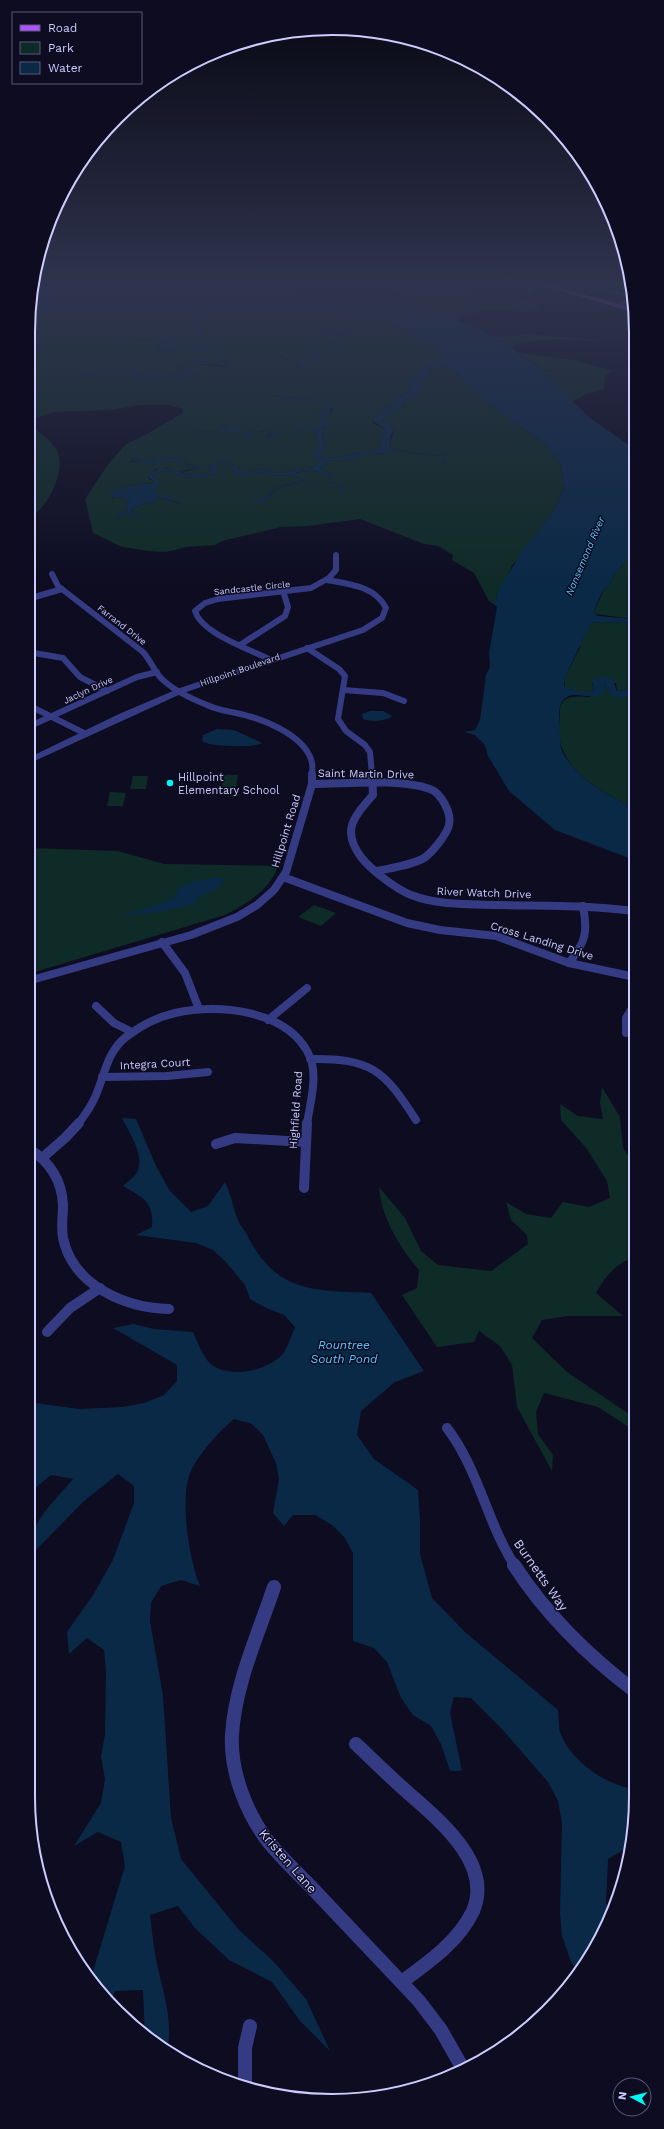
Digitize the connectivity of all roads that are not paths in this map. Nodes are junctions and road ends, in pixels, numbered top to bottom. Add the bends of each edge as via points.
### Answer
1 (336, 555) dead end
2 (52, 574) dead end
3 (327, 580) junction
4 (62, 589) junction
5 (284, 594) junction
6 (35, 597) edge
7 (240, 645) junction
8 (307, 648) junction
9 (35, 653) edge
10 (271, 660) junction
11 (156, 672) junction
12 (343, 690) junction
13 (107, 691) junction
14 (180, 692) junction
15 (404, 701) dead end
16 (35, 709) edge
17 (51, 717) junction
18 (35, 724) edge
19 (86, 734) junction
20 (35, 758) edge
21 (312, 784) junction
22 (373, 784) junction
23 (377, 871) junction
24 (284, 878) junction
25 (583, 906) junction
26 (629, 911) edge
27 (162, 942) junction
28 (569, 963) junction
29 (629, 976) edge
30 (35, 979) edge
31 (307, 988) dead end
32 (96, 1006) dead end
33 (199, 1009) junction
34 (629, 1013) edge
35 (268, 1020) junction
36 (132, 1032) junction
37 (626, 1033) dead end
38 (310, 1059) junction
39 (208, 1072) dead end
40 (102, 1078) junction
41 (416, 1120) dead end
42 (305, 1142) junction
43 (216, 1144) dead end
44 (35, 1153) edge
45 (42, 1158) junction
46 (304, 1188) dead end
47 (100, 1288) junction
48 (169, 1309) dead end
49 (47, 1332) dead end
50 (447, 1428) dead end
51 (274, 1587) dead end
52 (629, 1687) edge
53 (356, 1744) dead end
54 (403, 1981) junction
55 (250, 2026) dead end
56 (461, 2064) edge
57 (246, 2081) edge

1 - 3 street via 336,570
2 - 4 street, Farrand Drive via 55,584
3 - 5 street, Sandcastle Circle via 308,589
3 - 8 street, Hillpoint Boulevard via 370,592 382,600 386,608 385,613 367,628
4 - 6 street
4 - 11 street, Farrand Drive via 143,652
5 - 7 street via 288,607 285,616
5 - 7 street, Sandcastle Circle via 256,594 219,599 198,607 195,614 198,620 226,639
7 - 10 street, Sandcastle Circle
8 - 10 street, Hillpoint Boulevard
8 - 12 street, River Watch Drive via 343,672
9 - 13 street via 63,658 80,677
10 - 14 street, Hillpoint Boulevard
11 - 13 street, Jaclyn Drive via 141,675
11 - 14 street, Farrand Drive
12 - 15 street via 383,693
12 - 22 street, River Watch Drive via 338,719 346,732 370,752
13 - 17 street, Jaclyn Drive
14 - 19 street, Hillpoint Boulevard
14 - 21 street, Hillpoint Road via 208,706 258,719 289,734 310,756
16 - 17 street
17 - 18 street, Jaclyn Drive
17 - 19 street
19 - 20 street, Hillpoint Boulevard
21 - 22 street, Saint Martin Drive
21 - 24 street, Hillpoint Road
22 - 23 street, River Watch Drive via 373,795 354,816 350,833 356,852
22 - 23 street, Saint Martin Drive via 410,784 432,790 441,798 450,820 447,831 428,856
23 - 25 street, River Watch Drive via 404,891 436,903
24 - 27 street, Hillpoint Road via 266,898 245,912 215,926
24 - 28 street, Cross Landing Drive via 407,923 435,930 496,936
25 - 26 street, River Watch Drive
25 - 28 street via 587,926 586,938
27 - 30 street, Hillpoint Road
27 - 33 street via 187,975
28 - 29 street, Cross Landing Drive
31 - 35 street
32 - 36 street via 114,1024
33 - 35 street, Highfield Road via 222,1009
33 - 36 street, Highfield Road via 162,1017
34 - 37 street via 626,1018
35 - 38 street, Highfield Road via 277,1022 296,1035 305,1046
36 - 40 street, Highfield Road via 113,1050
38 - 41 street via 334,1058 370,1066 394,1085
38 - 42 street, Highfield Road via 312,1076
39 - 40 street, Integra Court via 160,1077
40 - 45 street, Highfield Road via 95,1098 76,1128
42 - 43 street via 235,1138
42 - 46 street, Highfield Road
44 - 45 street
45 - 47 street via 51,1168 60,1186 63,1205 62,1228 69,1254 77,1267
47 - 48 street via 132,1306
47 - 49 street via 70,1308
50 - 52 street, Burnetts Way via 458,1440 469,1459 500,1542 535,1594 574,1641
51 - 54 street, Kristen Lane via 241,1684 234,1716 232,1737 238,1781 246,1803 266,1840 364,1944
53 - 54 street via 448,1831 473,1868 476,1882 476,1896 468,1919 427,1963
54 - 56 street, Kristen Lane via 441,2030
55 - 57 street via 245,2048

